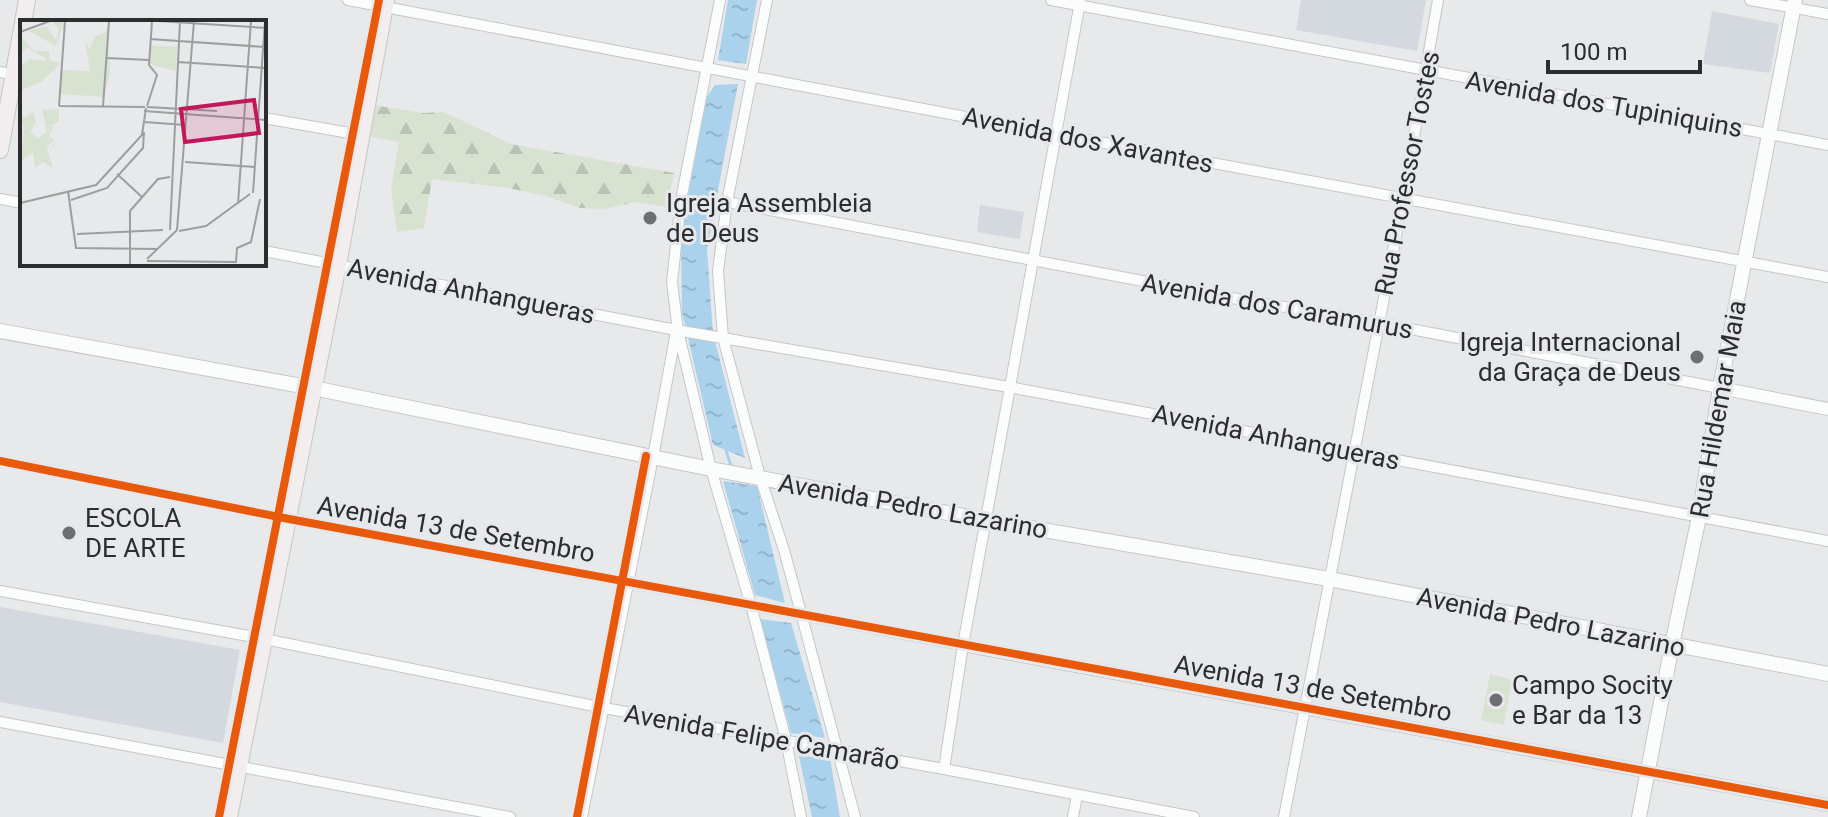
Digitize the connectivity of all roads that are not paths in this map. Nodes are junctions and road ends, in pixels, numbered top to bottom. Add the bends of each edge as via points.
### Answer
1 (27, 0) edge
2 (348, 0) edge
3 (720, 0) edge
4 (767, 0) edge
5 (1051, 0) edge
6 (1438, 0) edge
7 (1750, 0) edge
8 (1080, 2) edge
9 (386, 4) edge
10 (1794, 4) edge
11 (1828, 14) edge
12 (23, 20) edge
13 (20, 37) edge
14 (713, 68) junction
15 (1427, 71) junction
16 (12, 74) edge
17 (751, 76) junction
18 (266, 118) edge
19 (1056, 134) junction
20 (361, 135) junction
21 (1769, 135) junction
22 (1828, 145) edge
23 (0, 150) edge
24 (0, 199) edge
25 (1403, 199) junction
26 (727, 202) junction
27 (20, 203) edge
28 (266, 251) edge
29 (1032, 261) junction
30 (1746, 261) junction
31 (338, 265) junction
32 (1828, 277) edge
33 (1379, 323) junction
34 (0, 331) edge
35 (679, 331) junction
36 (721, 338) junction
37 (1009, 387) junction
38 (313, 388) junction
39 (1720, 388) junction
40 (1828, 409) edge
41 (1354, 452) junction
42 (653, 457) junction
43 (0, 461) edge
44 (711, 469) junction
45 (760, 477) junction
46 (1699, 517) junction
47 (289, 519) junction
48 (985, 520) junction
49 (1828, 541) edge
50 (1329, 579) junction
51 (629, 581) junction
52 (0, 591) edge
53 (751, 605) junction
54 (796, 612) junction
55 (265, 639) junction
56 (963, 645) junction
57 (1672, 645) junction
58 (1828, 674) edge
59 (1306, 707) junction
60 (604, 708) junction
61 (0, 722) edge
62 (790, 741) junction
63 (833, 750) junction
64 (239, 766) junction
65 (944, 769) junction
66 (1648, 770) junction
67 (1077, 795) junction
68 (1828, 805) edge
69 (229, 817) edge
70 (510, 817) edge
71 (582, 817) edge
72 (801, 817) edge
73 (855, 817) edge
74 (1073, 817) edge
75 (1194, 817) edge
76 (1284, 817) edge
77 (1639, 817) edge

1 - 12 main road
2 - 9 street, Avenida dos Xavantes
3 - 14 street
4 - 17 street
5 - 8 street, Avenida dos Tupiniquins
6 - 15 street, Rua Professor Tostes
7 - 10 street
8 - 15 street, Avenida dos Tupiniquins
8 - 19 street
9 - 14 street, Avenida dos Xavantes
9 - 20 main road
10 - 11 street
10 - 21 main road, Rua Hildemar Maia
13 - 16 main road
14 - 17 street, Avenida dos Xavantes
14 - 35 street via 681,200 672,282
15 - 21 street, Avenida dos Tupiniquins
15 - 25 street, Rua Professor Tostes
16 - 23 main road
17 - 19 street, Avenida dos Xavantes
17 - 26 street
18 - 20 street
19 - 25 street, Avenida dos Xavantes
19 - 29 street
20 - 31 main road
21 - 22 street, Avenida dos Tupiniquins
21 - 30 main road, Rua Hildemar Maia
24 - 27 street
25 - 30 street, Avenida dos Xavantes
25 - 33 street, Rua Professor Tostes
26 - 29 street, Avenida dos Caramurus
26 - 36 street via 718,271
28 - 31 street, Avenida Anhangueras
29 - 33 street, Avenida dos Caramurus
29 - 37 street
30 - 32 street, Avenida dos Xavantes
30 - 39 main road, Rua Hildemar Maia
31 - 35 street, Avenida Anhangueras
31 - 38 main road
33 - 39 street, Avenida dos Caramurus
33 - 41 street, Rua Professor Tostes
34 - 38 main road, Avenida Pedro Lazarino
35 - 36 street, Avenida Anhangueras
35 - 42 street
35 - 44 street
36 - 37 street, Avenida Anhangueras
36 - 45 street
37 - 41 street, Avenida Anhangueras
37 - 48 street
38 - 42 main road, Avenida Pedro Lazarino
38 - 47 main road
39 - 40 street, Avenida dos Caramurus
39 - 46 main road, Rua Hildemar Maia
41 - 46 street, Avenida Anhangueras
41 - 50 street, Rua Professor Tostes
42 - 44 main road, Avenida Pedro Lazarino
42 - 51 street
43 - 47 street, Avenida 13 de Setembro
44 - 45 main road, Avenida Pedro Lazarino
44 - 53 street
45 - 48 main road, Avenida Pedro Lazarino
45 - 54 street via 784,550
46 - 49 street, Avenida Anhangueras
46 - 57 main road, Rua Hildemar Maia
47 - 51 street, Avenida 13 de Setembro
47 - 55 main road
48 - 50 main road, Avenida Pedro Lazarino
48 - 56 street
50 - 57 main road, Avenida Pedro Lazarino
50 - 59 street, Rua Professor Tostes
51 - 53 street, Avenida 13 de Setembro
51 - 60 street
52 - 55 street, Avenida Felipe Camarão
53 - 54 street, Avenida 13 de Setembro
53 - 62 street
54 - 56 street, Avenida 13 de Setembro
54 - 63 street
55 - 60 street, Avenida Felipe Camarão
55 - 64 main road
56 - 59 street, Avenida 13 de Setembro
56 - 65 street
57 - 58 main road, Avenida Pedro Lazarino
57 - 66 main road, Rua Hildemar Maia
59 - 66 street, Avenida 13 de Setembro
59 - 76 street, Rua Professor Tostes
60 - 62 street, Avenida Felipe Camarão
60 - 71 street
61 - 64 street
62 - 63 street, Avenida Felipe Camarão
62 - 72 street
63 - 65 street, Avenida Felipe Camarão
63 - 73 street
64 - 69 main road
64 - 70 street
65 - 67 street, Avenida Felipe Camarão
66 - 68 street, Avenida 13 de Setembro
66 - 77 main road, Rua Hildemar Maia
67 - 74 street
67 - 75 street, Avenida Felipe Camarão

